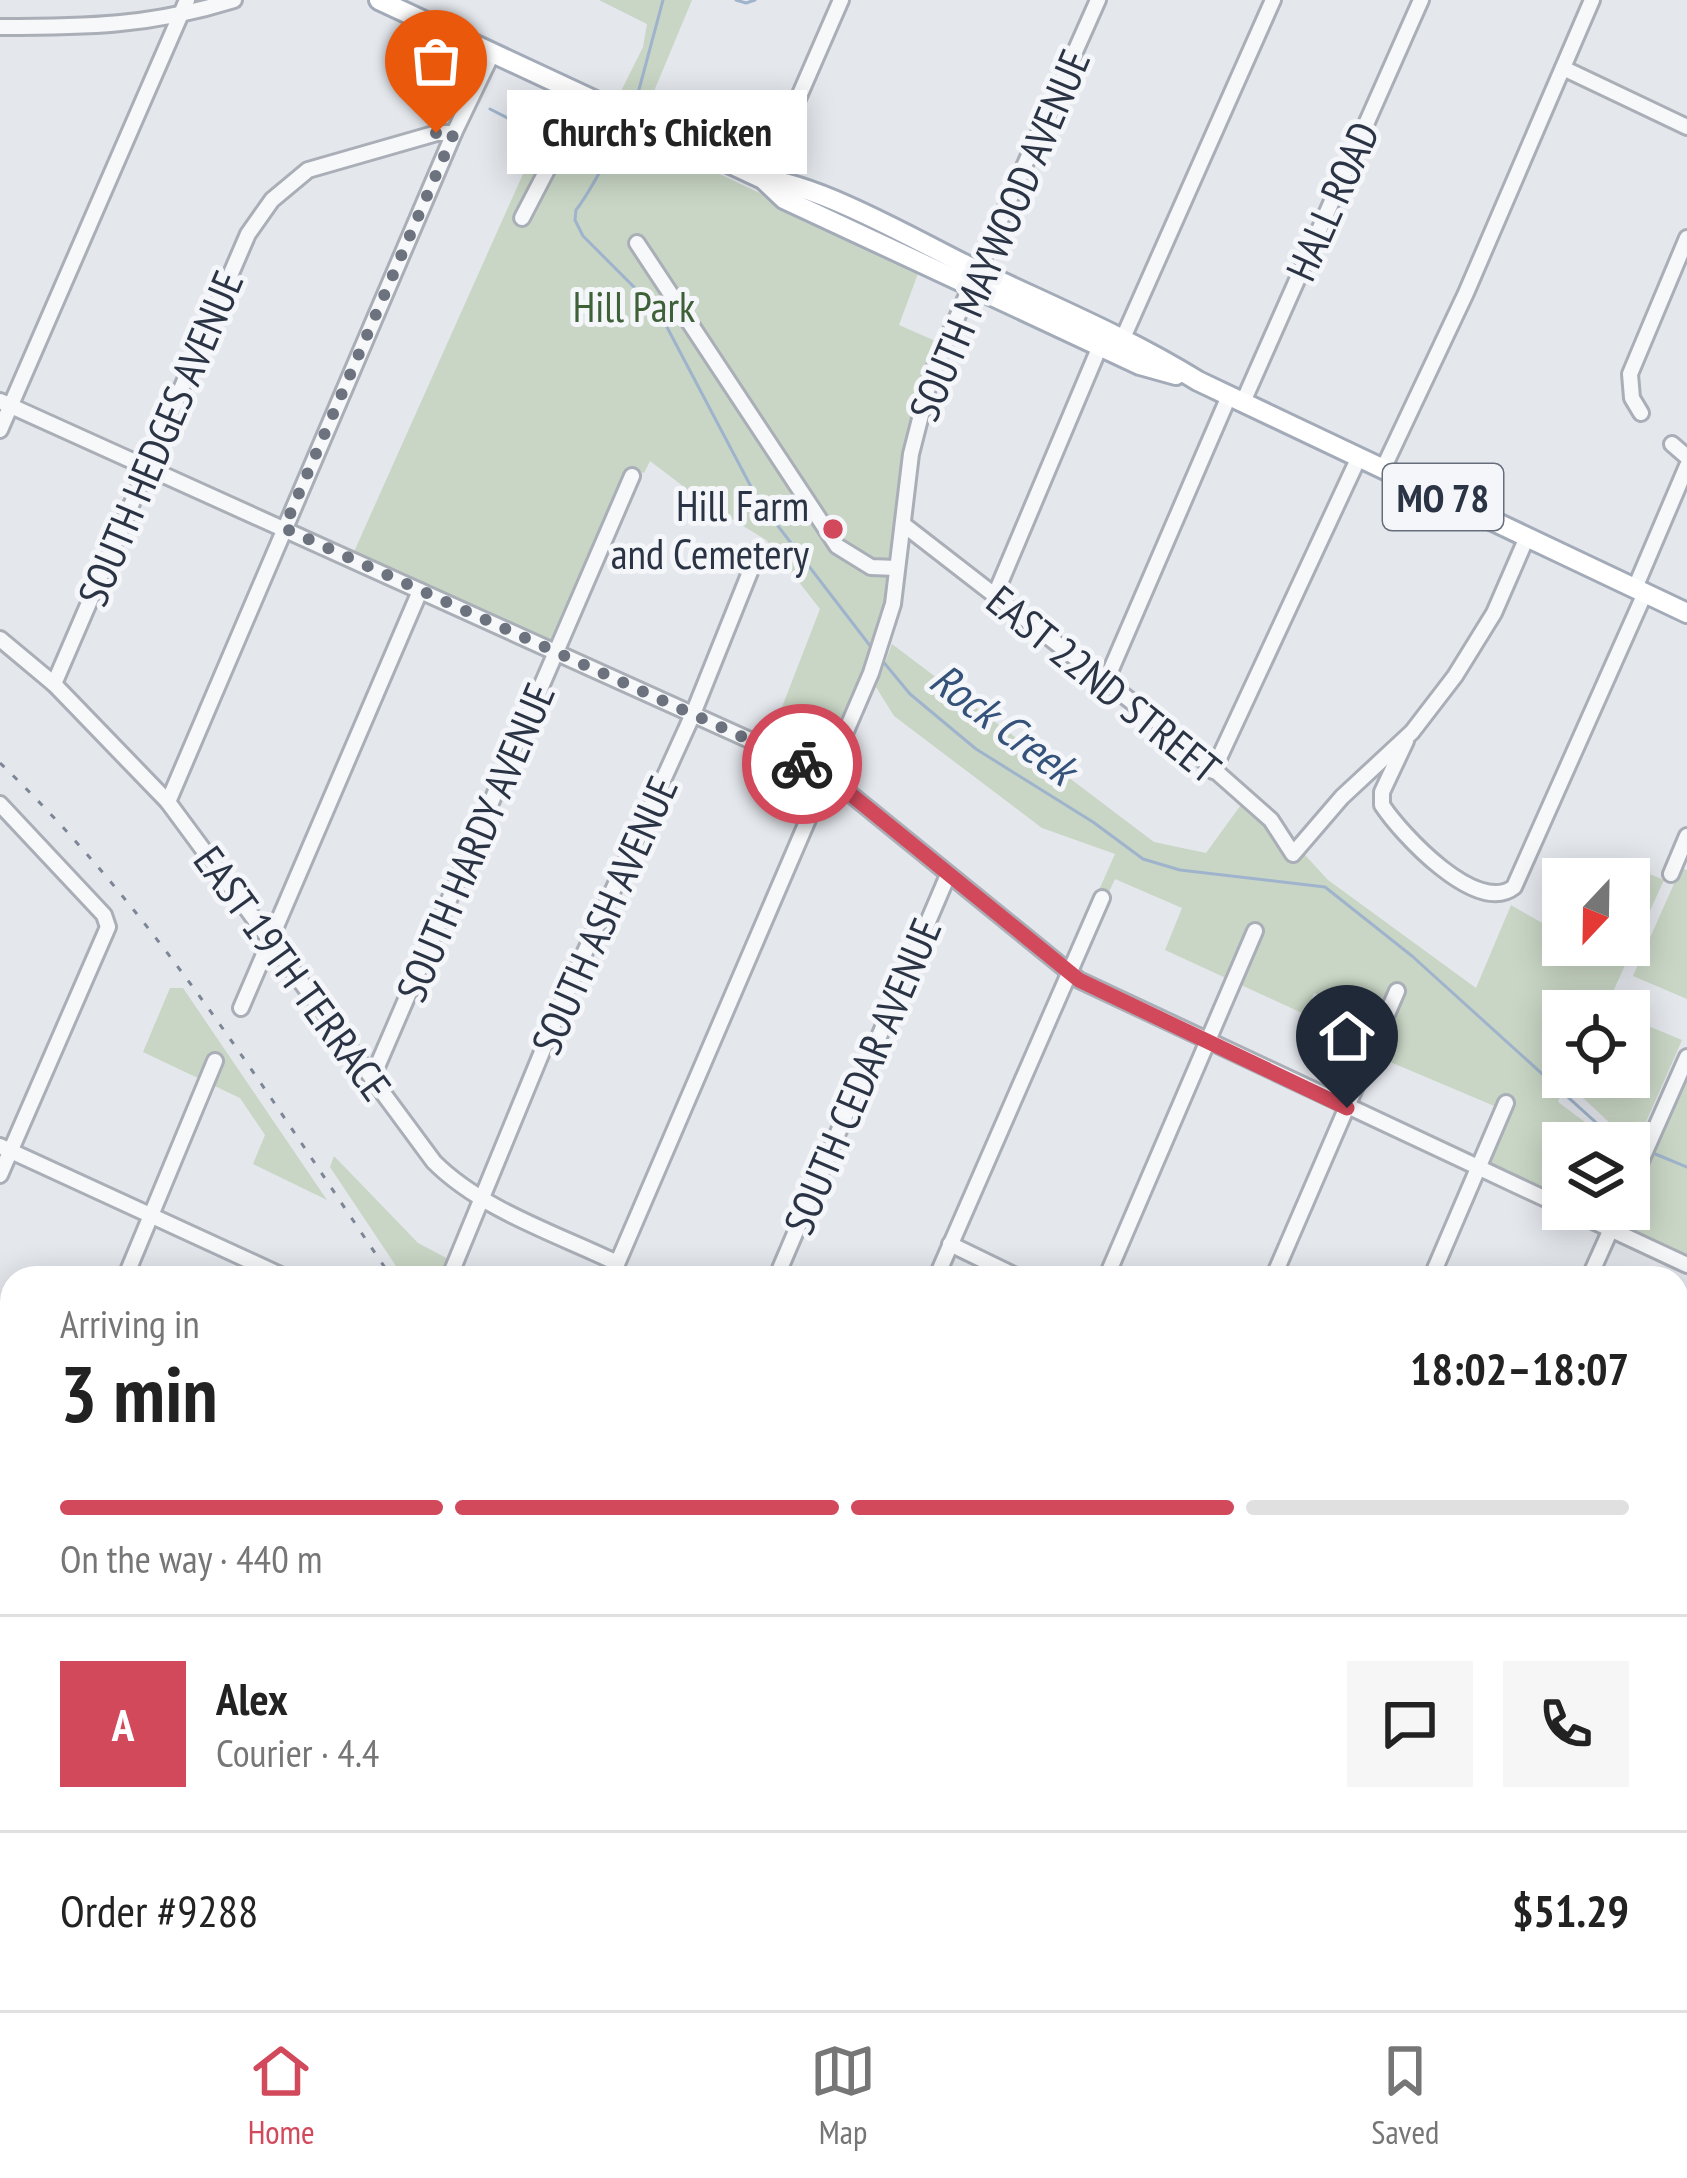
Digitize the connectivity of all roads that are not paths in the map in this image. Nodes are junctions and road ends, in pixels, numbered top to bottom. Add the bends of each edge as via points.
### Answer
1 (188, 0) edge
2 (234, 0) edge
3 (379, 0) edge
4 (841, 0) edge
5 (1098, 0) edge
6 (1273, 0) edge
7 (1421, 0) edge
8 (1592, 0) edge
9 (180, 17) junction
10 (0, 27) edge
11 (492, 54) junction
12 (1563, 68) junction
13 (580, 94) junction
14 (1687, 127) edge
15 (454, 133) junction
16 (763, 179) junction
17 (522, 218) dead end
18 (1687, 238) edge
19 (637, 243) dead end
20 (974, 278) junction
21 (1123, 338) junction
22 (1100, 346) junction
23 (1198, 381) junction
24 (1236, 399) junction
25 (5, 403) edge
26 (1640, 413) dead end
27 (0, 430) edge
28 (1672, 444) dead end
29 (1359, 457) junction
30 (1687, 462) edge
31 (149, 466) junction
32 (1383, 469) junction
33 (632, 476) dead end
34 (904, 525) junction
35 (284, 528) junction
36 (1527, 537) junction
37 (758, 551) dead end
38 (897, 568) junction
39 (1640, 590) junction
40 (420, 591) junction
41 (994, 595) junction
42 (1687, 613) edge
43 (0, 639) edge
44 (556, 654) junction
45 (1106, 681) junction
46 (54, 683) junction
47 (693, 714) junction
48 (1412, 732) junction
49 (1214, 771) junction
50 (827, 775) junction
51 (168, 802) junction
52 (0, 804) edge
53 (1687, 836) edge
54 (948, 874) junction
55 (1670, 874) dead end
56 (1102, 898) dead end
57 (1255, 931) dead end
58 (271, 941) junction
59 (1070, 972) junction
60 (1397, 991) dead end
61 (241, 1008) dead end
62 (1208, 1043) junction
63 (1687, 1057) edge
64 (215, 1061) dead end
65 (373, 1076) junction
66 (1506, 1103) dead end
67 (1347, 1108) junction
68 (1650, 1141) edge
69 (5, 1149) edge
70 (1479, 1168) junction
71 (0, 1175) edge
72 (1542, 1197) edge
73 (482, 1198) junction
74 (153, 1216) junction
75 (1610, 1230) edge
76 (1612, 1230) edge
77 (950, 1244) junction
78 (1687, 1265) edge
79 (130, 1266) edge
80 (260, 1266) edge
81 (454, 1266) edge
82 (607, 1266) edge
83 (616, 1266) edge
84 (781, 1266) edge
85 (941, 1266) edge
86 (995, 1266) edge
87 (1111, 1266) edge
88 (1278, 1266) edge
89 (1436, 1266) edge
90 (1594, 1266) edge

1 - 9 street
2 - 9 street
3 - 11 main road, MO 78
4 - 16 street
5 - 20 street, SOUTH MAYWOOD AVENUE
6 - 21 street
7 - 24 street, HALL ROAD
8 - 12 street
9 - 10 street via 109,27
9 - 25 street
11 - 13 main road, MO 78
11 - 15 street
12 - 14 street
12 - 32 street
13 - 16 main road, MO 78
13 - 17 street
15 - 31 street, SOUTH HEDGES AVENUE via 308,170 275,196 248,234
15 - 35 street
16 - 20 main road, MO 78 via 784,200
18 - 26 street via 1630,374
19 - 38 street via 837,547 871,567
20 - 21 main road, MO 78
20 - 22 main road, MO 78
20 - 34 street, SOUTH MAYWOOD AVENUE via 921,411
21 - 23 main road, MO 78
22 - 23 main road, MO 78
22 - 41 street
23 - 24 main road, MO 78
24 - 29 main road, MO 78
24 - 45 street, HALL ROAD
25 - 27 street
25 - 31 street
28 - 30 street
29 - 32 main road, MO 78
29 - 49 street
30 - 39 street
31 - 35 street
31 - 46 street, SOUTH HEDGES AVENUE
32 - 36 main road, MO 78
33 - 44 street, SOUTH HARDY AVENUE
34 - 38 street, SOUTH MAYWOOD AVENUE
34 - 41 street, EAST 22ND STREET
35 - 40 street
35 - 51 street
36 - 39 main road, MO 78
36 - 48 street via 1480,641
37 - 47 street, SOUTH ASH AVENUE
38 - 50 street, SOUTH MAYWOOD AVENUE via 887,630
39 - 42 main road, MO 78
39 - 48 street via 1511,890 1500,894 1446,872 1382,806 1388,774
40 - 44 street
40 - 58 street
41 - 45 street, EAST 22ND STREET
43 - 46 street, EAST 19TH TERRACE
44 - 47 street
44 - 65 street, SOUTH HARDY AVENUE
45 - 49 street, EAST 22ND STREET
46 - 51 street, EAST 19TH TERRACE
47 - 50 street
47 - 73 street, SOUTH ASH AVENUE
48 - 49 street, EAST 22ND STREET via 1293,854 1271,820
50 - 54 street
50 - 83 street, SOUTH MAYWOOD AVENUE
51 - 58 street, EAST 19TH TERRACE
52 - 69 street via 104,916 108,931
53 - 55 street
54 - 59 street
54 - 84 street, SOUTH CEDAR AVENUE
56 - 59 street
57 - 62 street
58 - 61 street
58 - 65 street, EAST 19TH TERRACE
59 - 62 street
59 - 77 street
60 - 67 street
62 - 67 street
62 - 87 street
63 - 68 street
64 - 74 street
65 - 73 street, EAST 19TH TERRACE via 434,1162
66 - 70 street
67 - 70 street
67 - 88 street
69 - 71 street
69 - 74 street
70 - 72 street
70 - 89 street
73 - 81 street, SOUTH ASH AVENUE
73 - 82 street, EAST 19TH TERRACE
74 - 79 street
74 - 80 street
75 - 90 street
76 - 78 street
77 - 85 street
77 - 86 street

